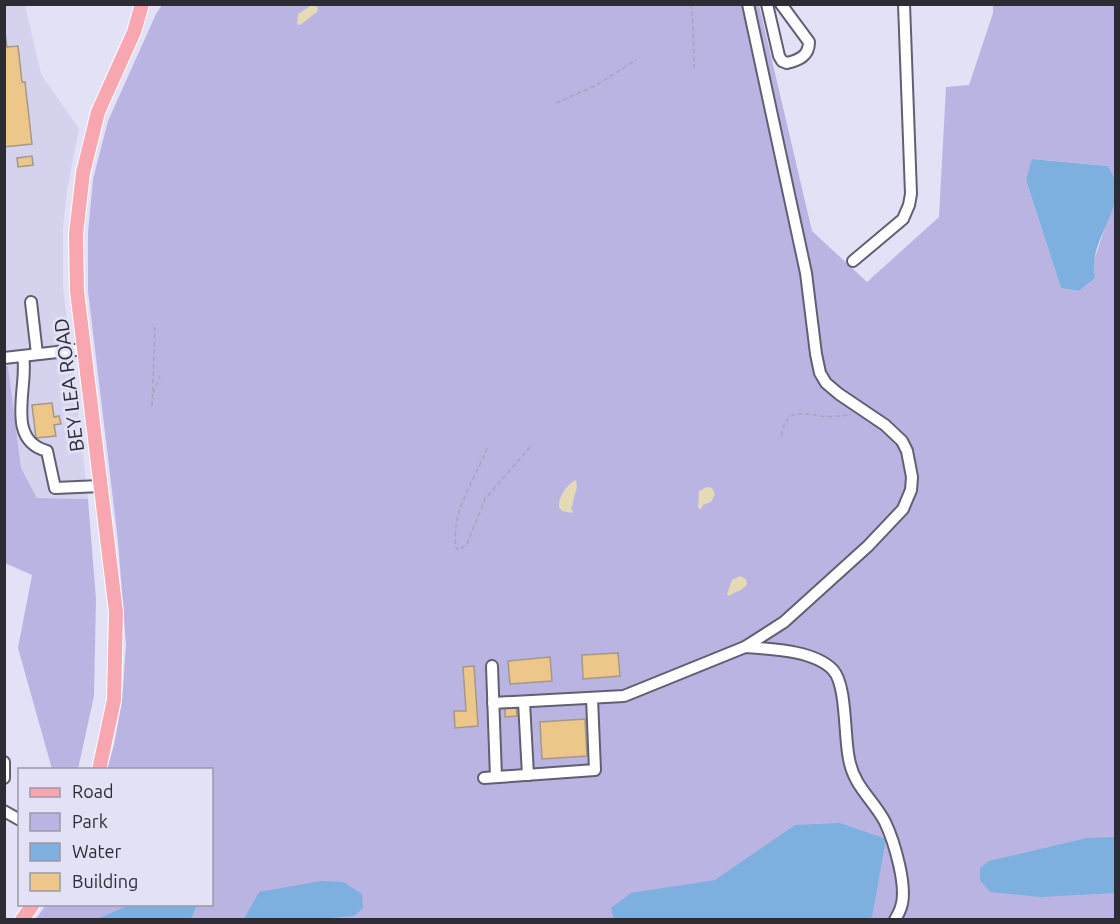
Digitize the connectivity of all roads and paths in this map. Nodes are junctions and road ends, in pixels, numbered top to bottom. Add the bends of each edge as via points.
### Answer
1 (142, 4) edge
2 (691, 4) edge
3 (748, 4) edge
4 (767, 4) edge
5 (781, 4) edge
6 (904, 4) edge
7 (636, 60) dead end
8 (694, 70) dead end
9 (556, 103) dead end
10 (853, 261) dead end
11 (31, 302) dead end
12 (155, 327) dead end
13 (84, 349) junction
14 (37, 354) junction
15 (23, 356) junction
16 (4, 358) edge
17 (160, 376) dead end
18 (152, 397) junction
19 (152, 406) dead end
20 (866, 413) junction
21 (781, 436) dead end
22 (531, 446) dead end
23 (487, 448) dead end
24 (100, 486) junction
25 (771, 630) junction
26 (745, 647) junction
27 (775, 649) junction
28 (492, 666) dead end
29 (592, 698) junction
30 (524, 702) junction
31 (493, 703) junction
32 (4, 762) edge
33 (99, 768) edge
34 (528, 775) junction
35 (496, 777) junction
36 (4, 778) edge
37 (484, 778) dead end
38 (4, 811) edge
39 (18, 819) edge
40 (32, 906) edge
41 (22, 920) edge
42 (895, 920) edge

1 - 13 main road, BEY LEA ROAD via 134,32 98,112 83,173 76,234
2 - 8 path
3 - 20 street via 806,273 820,373 826,383
4 - 5 street via 779,56 787,63 805,55 809,42
6 - 10 street via 909,205 903,219
7 - 9 path via 595,86
11 - 14 street
12 - 18 path
13 - 14 street
13 - 24 main road, BEY LEA ROAD
14 - 15 street
15 - 16 street
15 - 24 street via 20,411 25,434 36,448 47,451 55,488
17 - 18 path
18 - 19 path
20 - 21 path via 823,416 797,412 789,416
20 - 25 street via 885,425 907,451 912,477 903,509 868,546
22 - 23 path via 485,499 467,544 459,550 454,537 460,508
24 - 33 main road, BEY LEA ROAD via 117,645 114,700
25 - 26 street
25 - 27 street
26 - 27 street
26 - 29 street via 624,696
27 - 42 street via 814,658 834,671 841,688 853,777 884,821 893,842 902,882 902,905
28 - 31 street
29 - 30 street
29 - 34 street via 595,770
30 - 31 street
30 - 34 street
31 - 35 street
32 - 36 street
34 - 35 street
35 - 37 street
38 - 39 street
40 - 41 main road

